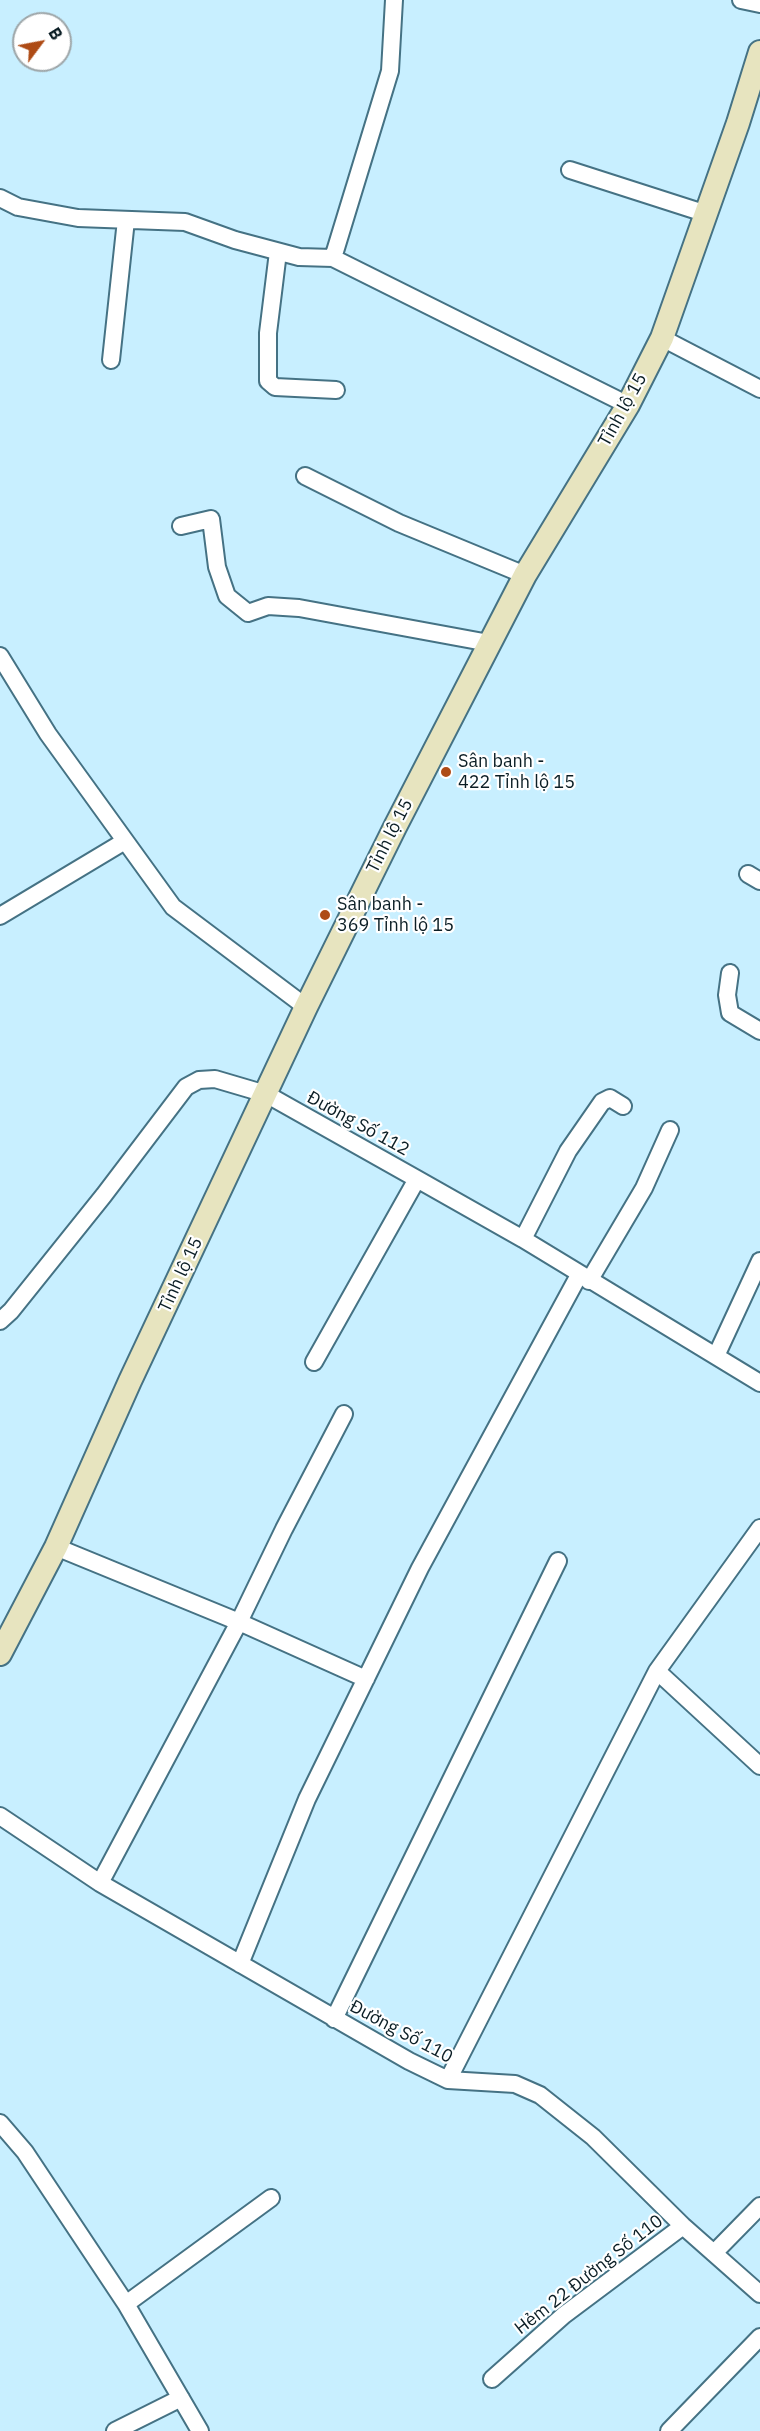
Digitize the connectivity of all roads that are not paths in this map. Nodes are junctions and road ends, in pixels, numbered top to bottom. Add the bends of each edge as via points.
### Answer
1 (394, 0) edge
2 (741, 0) edge
3 (760, 4) edge
4 (760, 52) edge
5 (570, 170) dead end
6 (0, 198) edge
7 (707, 214) junction
8 (126, 220) junction
9 (278, 252) junction
10 (333, 258) junction
11 (662, 338) junction
12 (111, 360) dead end
13 (336, 390) dead end
14 (760, 390) edge
15 (628, 405) junction
16 (305, 476) dead end
17 (182, 526) dead end
18 (525, 575) junction
19 (489, 643) junction
20 (0, 656) edge
21 (125, 841) junction
22 (0, 916) edge
23 (730, 973) dead end
24 (306, 1007) junction
25 (760, 1031) edge
26 (266, 1094) junction
27 (623, 1106) dead end
28 (670, 1130) dead end
29 (417, 1179) junction
30 (523, 1239) junction
31 (760, 1261) edge
32 (584, 1278) junction
33 (0, 1321) edge
34 (716, 1356) junction
35 (314, 1362) dead end
36 (760, 1383) edge
37 (344, 1414) dead end
38 (760, 1528) edge
39 (57, 1547) junction
40 (558, 1561) dead end
41 (239, 1622) junction
42 (0, 1654) edge
43 (657, 1671) junction
44 (366, 1679) junction
45 (760, 1766) edge
46 (0, 1816) edge
47 (100, 1883) junction
48 (240, 1964) junction
49 (334, 2019) junction
50 (448, 2080) junction
51 (0, 2123) edge
52 (271, 2198) dead end
53 (760, 2205) edge
54 (683, 2226) junction
55 (714, 2253) junction
56 (760, 2294) edge
57 (126, 2304) junction
58 (760, 2337) edge
59 (492, 2379) dead end
60 (181, 2398) junction
61 (115, 2431) edge
62 (200, 2431) edge
63 (669, 2431) edge

1 - 10 street via 390,71
2 - 3 street
4 - 7 main road, Tỉnh lộ 15
5 - 7 street
6 - 8 street via 18,207 78,218
7 - 11 main road, Tỉnh lộ 15
8 - 9 street via 185,222
8 - 12 street
9 - 10 street
9 - 13 street via 268,333 268,381 275,387
10 - 15 street
11 - 14 street
11 - 15 main road, Tỉnh lộ 15
15 - 18 main road, Tỉnh lộ 15
16 - 18 street via 399,524
17 - 19 street via 211,519 217,567 227,596 248,613 268,606 299,608
18 - 19 main road, Tỉnh lộ 15
19 - 24 main road, Tỉnh lộ 15
20 - 21 street via 48,734
21 - 22 street
21 - 24 street via 173,907
23 - 25 street via 730,1012
24 - 26 main road, Tỉnh lộ 15
26 - 29 street, Đường Số 112
26 - 33 street, Đường Số 112 via 215,1079 200,1080 186,1087 104,1196
26 - 39 main road, Tỉnh lộ 15 via 130,1381
27 - 30 street via 610,1098 602,1102 568,1151
28 - 32 street via 644,1188
29 - 30 street, Đường Số 112
29 - 35 street
30 - 32 street, Đường Số 112
31 - 34 street
32 - 34 street, Đường Số 112
32 - 44 street via 420,1568
34 - 36 street, Đường Số 112
37 - 41 street
38 - 43 street
39 - 41 street
39 - 42 main road, Tỉnh lộ 15
40 - 49 street
41 - 44 street
41 - 47 street
43 - 45 street
43 - 50 street
44 - 48 street via 307,1799
46 - 47 street, Đường Số 110
47 - 48 street, Đường Số 110
48 - 49 street, Đường Số 110
49 - 50 street, Đường Số 110
50 - 54 street, Đường Số 110 via 515,2084 540,2095 592,2137
51 - 57 street via 25,2152
52 - 57 street
53 - 55 street
54 - 55 street, Đường Số 110
54 - 59 street, Hẻm 22 Đường Số 110 via 564,2315
55 - 56 street, Đường Số 110
57 - 60 street
58 - 63 street
60 - 61 street
60 - 62 street

